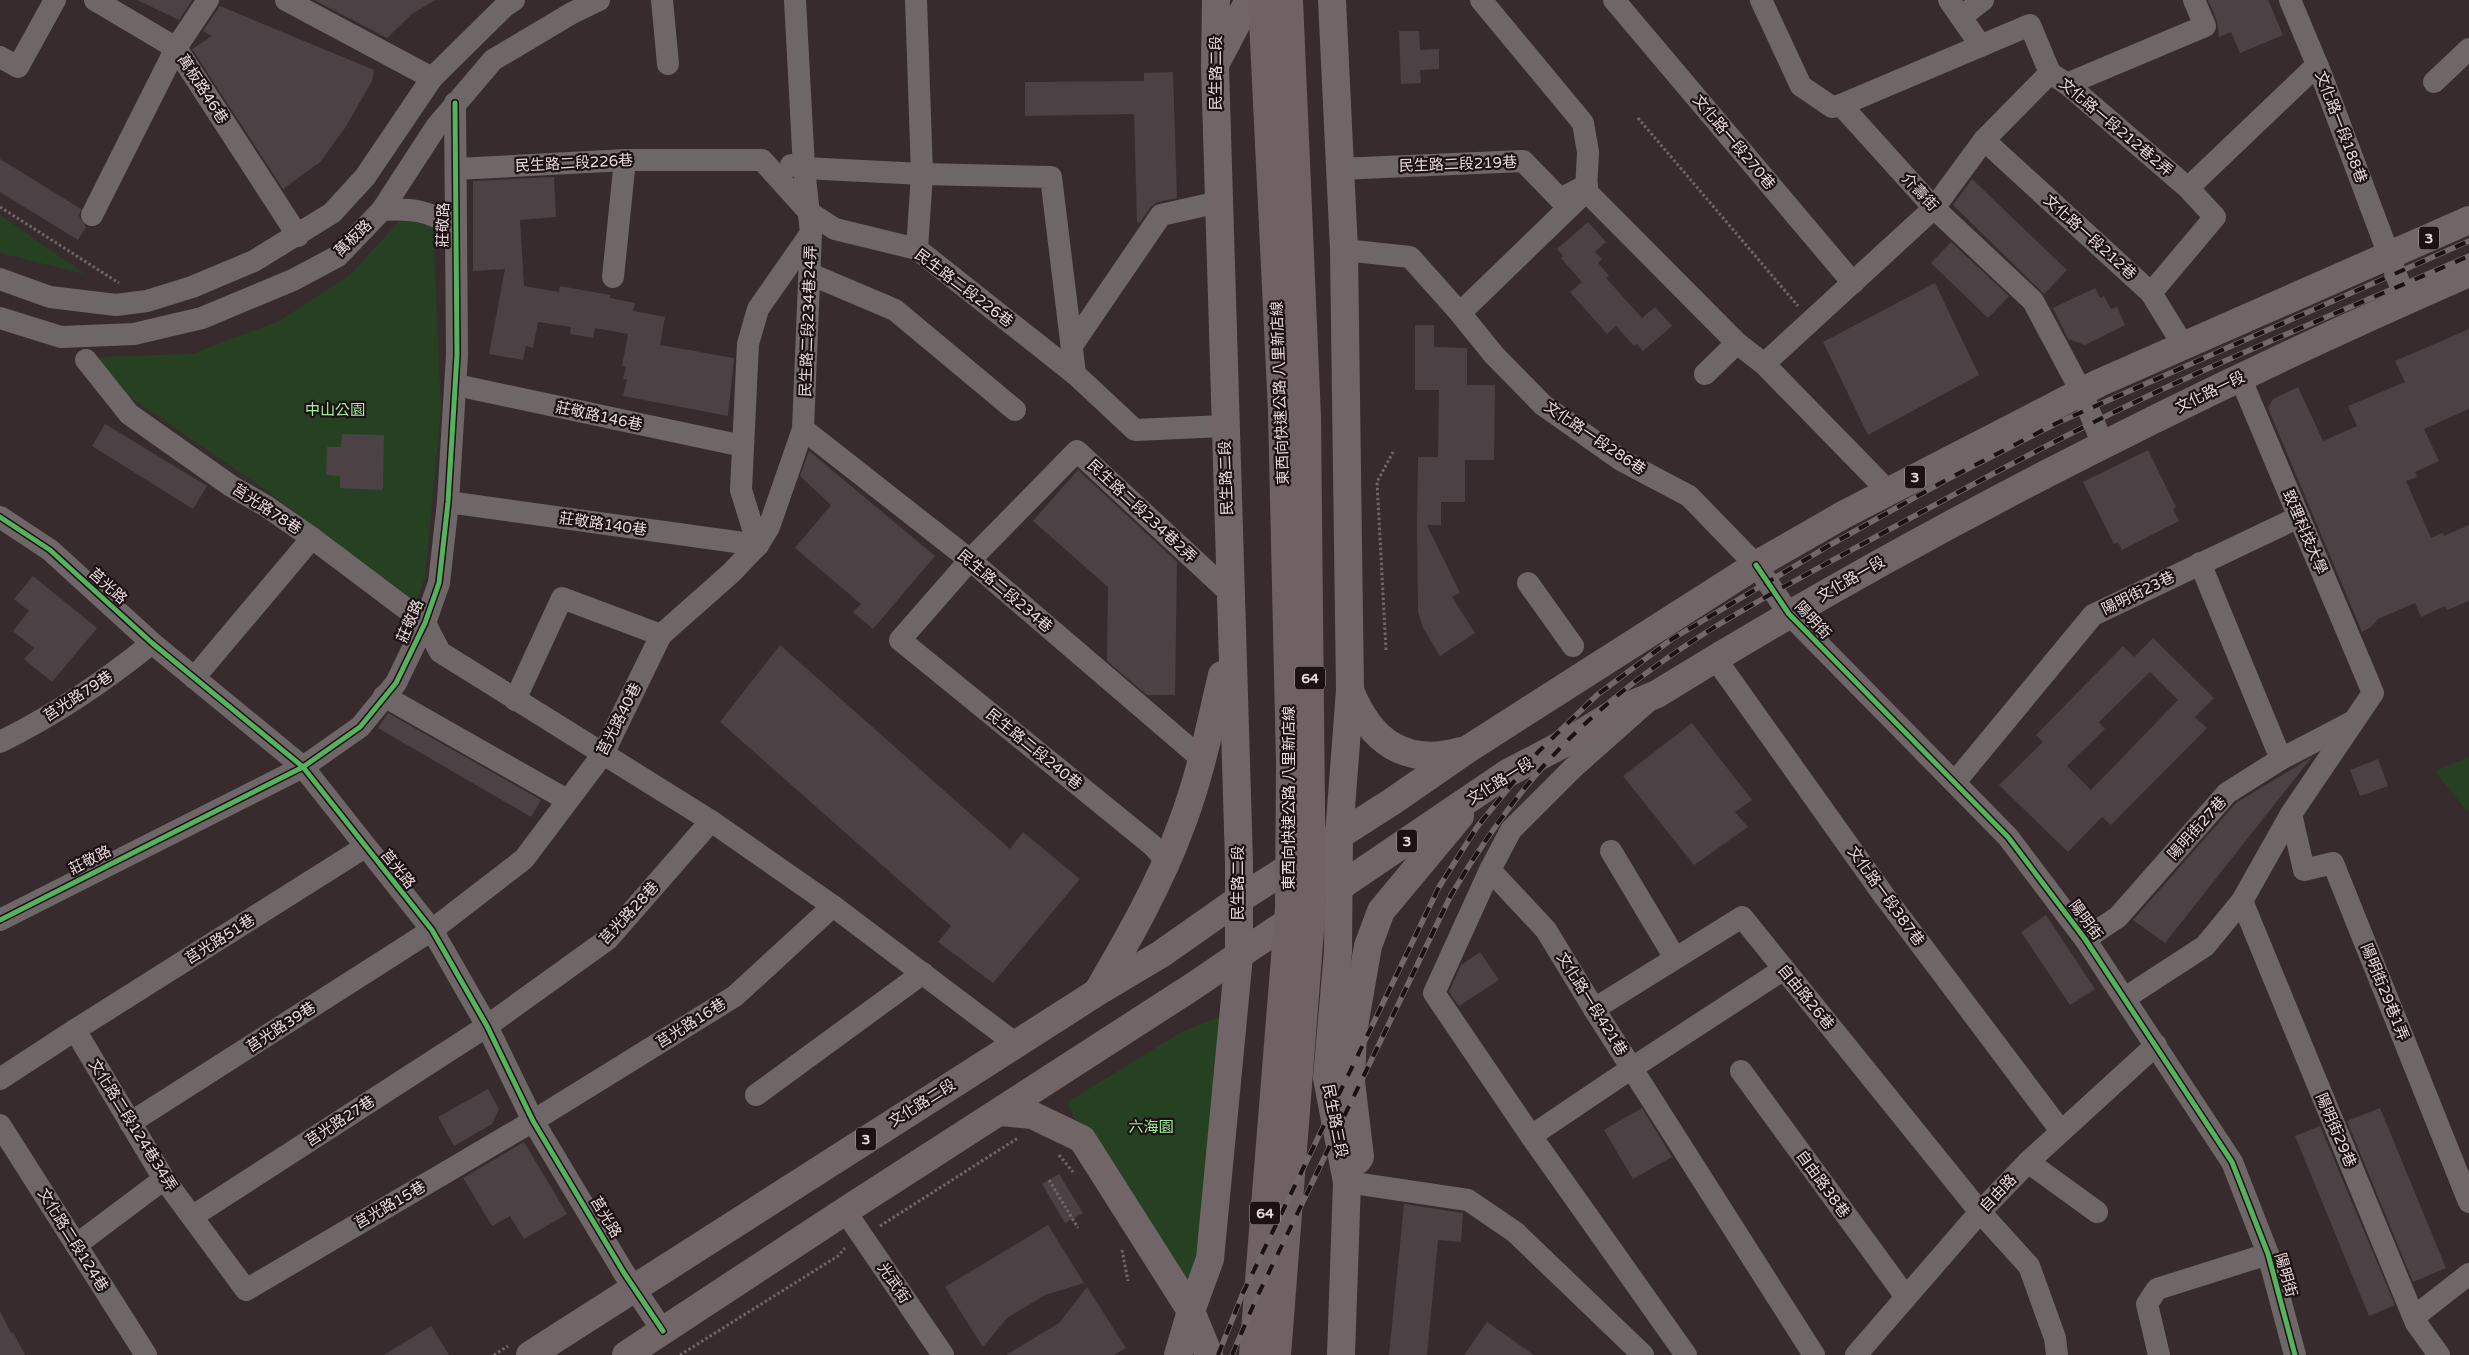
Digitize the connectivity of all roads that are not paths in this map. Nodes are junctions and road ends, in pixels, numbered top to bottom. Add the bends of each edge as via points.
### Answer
1 (55, 0) edge
2 (95, 0) edge
3 (208, 0) edge
4 (286, 0) edge
5 (599, 0) edge
6 (662, 0) edge
7 (795, 0) edge
8 (916, 0) edge
9 (1216, 0) edge
10 (1249, 0) edge
11 (1262, 0) edge
12 (1290, 0) edge
13 (1481, 0) edge
14 (1614, 0) edge
15 (1761, 0) edge
16 (1983, 0) edge
17 (2194, 0) edge
18 (2290, 0) edge
19 (508, 2) edge
20 (1331, 6) edge
21 (1955, 8) edge
22 (522, 42) junction
23 (1981, 46) junction
24 (176, 48) junction
25 (2469, 50) edge
26 (0, 57) edge
27 (668, 64) dead end
28 (2317, 65) junction
29 (1215, 66) junction
30 (432, 78) junction
31 (2058, 78) junction
32 (2434, 82) dead end
33 (455, 103) junction
34 (1841, 104) junction
35 (1984, 140) junction
36 (625, 160) junction
37 (762, 160) junction
38 (804, 168) junction
39 (1339, 168) junction
40 (457, 169) junction
41 (922, 174) junction
42 (1587, 188) junction
43 (2188, 188) junction
44 (1218, 202) junction
45 (1934, 208) junction
46 (382, 210) junction
47 (92, 215) dead end
48 (2469, 220) edge
49 (811, 223) junction
50 (455, 226) junction
51 (298, 236) junction
52 (917, 249) junction
53 (1344, 250) junction
54 (2389, 255) junction
55 (2469, 273) edge
56 (810, 274) junction
57 (614, 277) dead end
58 (0, 279) edge
59 (1853, 283) junction
60 (2151, 293) junction
61 (2406, 301) junction
62 (1460, 313) junction
63 (0, 318) edge
64 (1737, 342) junction
65 (1072, 344) junction
66 (2183, 345) junction
67 (86, 360) dead end
68 (1764, 364) junction
69 (1075, 374) junction
70 (1706, 374) dead end
71 (2240, 377) junction
72 (456, 385) junction
73 (2081, 391) junction
74 (1015, 410) dead end
75 (1224, 426) junction
76 (803, 429) junction
77 (2103, 445) junction
78 (743, 446) junction
79 (1888, 491) junction
80 (448, 502) junction
81 (2299, 517) junction
82 (0, 518) edge
83 (763, 536) junction
84 (312, 538) junction
85 (970, 560) junction
86 (2200, 563) junction
87 (1756, 566) junction
88 (1528, 583) dead end
89 (1230, 593) junction
90 (1789, 614) junction
91 (425, 623) junction
92 (661, 635) junction
93 (1230, 639) junction
94 (152, 643) junction
95 (1573, 646) dead end
96 (1715, 658) junction
97 (194, 678) junction
98 (1350, 690) junction
99 (1657, 694) junction
100 (384, 696) junction
101 (515, 700) junction
102 (2351, 722) junction
103 (0, 742) edge
104 (1468, 749) junction
105 (603, 754) junction
106 (1202, 759) junction
107 (2281, 759) junction
108 (302, 767) junction
109 (1955, 782) junction
110 (1475, 796) junction
111 (566, 800) junction
112 (2290, 814) junction
113 (711, 822) junction
114 (1339, 835) junction
115 (365, 847) junction
116 (1611, 851) dead end
117 (1167, 861) junction
118 (1490, 870) junction
119 (1340, 886) junction
120 (1238, 900) junction
121 (2242, 901) junction
122 (833, 906) junction
123 (0, 920) edge
124 (432, 930) junction
125 (2085, 940) junction
126 (1239, 956) junction
127 (1675, 958) junction
128 (1784, 969) junction
129 (923, 973) junction
130 (1099, 991) junction
131 (2125, 998) junction
132 (1594, 1009) junction
133 (487, 1026) junction
134 (75, 1030) junction
135 (1016, 1044) junction
136 (2156, 1045) junction
137 (1632, 1068) junction
138 (1741, 1071) dead end
139 (0, 1079) edge
140 (756, 1095) dead end
141 (1000, 1112) junction
142 (533, 1121) junction
143 (130, 1123) junction
144 (0, 1125) edge
145 (2061, 1131) junction
146 (1530, 1136) junction
147 (2028, 1162) junction
148 (164, 1179) junction
149 (1347, 1182) junction
150 (2469, 1202) edge
151 (845, 1210) junction
152 (1980, 1212) junction
153 (2097, 1212) dead end
154 (193, 1216) junction
155 (76, 1246) junction
156 (2268, 1254) junction
157 (2469, 1274) edge
158 (634, 1287) junction
159 (246, 1290) joint
160 (1906, 1297) junction
161 (1191, 1311) junction
162 (2414, 1317) junction
163 (663, 1331) junction
164 (146, 1355) edge
165 (530, 1355) edge
166 (626, 1355) edge
167 (943, 1355) edge
168 (1178, 1355) edge
169 (1209, 1355) edge
170 (1253, 1355) edge
171 (1277, 1355) edge
172 (1341, 1355) edge
173 (1643, 1355) edge
174 (1686, 1355) edge
175 (1814, 1355) edge
176 (1856, 1355) edge
177 (2056, 1355) edge
178 (2159, 1355) edge
179 (2295, 1355) edge
180 (2439, 1355) edge

1 - 26 street via 18,67
2 - 24 street
3 - 24 street
4 - 30 street
5 - 22 street, 萬板路
6 - 27 street
7 - 38 street, 民生路二段234巷24弄
8 - 41 street
9 - 29 main road, 民生路二段
10 - 29 main road
11 - 170 highway, 東西向快速公路 八里新店線 / 64 via 1282,411 1290,762 1289,908
12 - 171 highway, 東西向快速公路 八里新店線 / 64 via 1306,417 1312,905
13 - 42 street via 1583,123 1588,152
14 - 59 street, 文化路一段270巷
15 - 34 street via 1800,86 1832,107
16 - 21 street
17 - 31 street via 2205,26
18 - 28 street, 文化路一段188巷
19 - 22 street
19 - 30 street
20 - 39 main road
21 - 23 street
22 - 33 street, 萬板路 via 492,60
23 - 31 street via 2030,25
23 - 34 street
24 - 47 street, 萬板路46巷
24 - 51 street, 萬板路46巷
25 - 32 street
28 - 43 street
28 - 54 street, 文化路一段188巷
29 - 44 main road, 民生路二段
30 - 51 street via 365,177 332,213
31 - 35 street, 文化路一段212巷2弄
31 - 43 street, 文化路一段212巷2弄
33 - 40 street, 莊敬路
33 - 46 street, 萬板路
34 - 45 street, 介壽街
35 - 45 street, 文化路一段212巷2弄
35 - 60 street, 文化路一段212巷
36 - 37 street, 民生路二段226巷
36 - 40 street, 民生路二段226巷
36 - 57 street
37 - 38 street
37 - 49 street, 民生路二段226巷
38 - 41 street
38 - 49 street, 民生路二段234巷24弄
39 - 42 street, 民生路二段219巷 via 1524,161 1560,199
39 - 53 main road
40 - 50 street, 莊敬路
41 - 52 street
41 - 65 street via 1051,177
42 - 62 street
42 - 64 street
43 - 60 street, 文化路一段212巷2弄 via 2215,217
44 - 65 street via 1161,215
44 - 75 main road, 民生路二段
45 - 59 street
45 - 73 street, 介壽街 via 2033,301
46 - 50 street via 410,208
46 - 63 street, 萬板路 via 338,256 293,280 202,318 134,334 61,337
48 - 54 main road, 3
49 - 52 street, 民生路二段226巷
49 - 56 street, 民生路二段234巷24弄
49 - 78 street via 758,309 748,344
50 - 72 street, 莊敬路
51 - 58 street via 254,261 192,287 147,301 116,305 50,297
52 - 69 street, 民生路二段226巷
53 - 62 street, 文化路一段286巷 via 1410,257
53 - 98 main road
54 - 61 street, 文化路一段188巷
54 - 66 main road, 3
55 - 61 main road, 文化路一段 / 3
56 - 74 street via 896,310
56 - 76 street, 民生路二段234巷24弄
59 - 68 street
60 - 66 street, 文化路一段212巷
61 - 71 main road, 文化路一段 / 3
62 - 87 street, 文化路一段286巷 via 1494,356 1543,405 1621,460 1689,496
64 - 68 street
64 - 70 street
65 - 69 street
66 - 73 main road, 3
67 - 84 street, 莒光路78巷 via 129,414
68 - 79 street
69 - 75 street, 民生路二段226巷 via 1135,430
71 - 77 main road, 文化路一段 / 3
71 - 81 street, 致理科技大學
72 - 78 street, 莊敬路146巷
72 - 80 street, 莊敬路
73 - 77 street, 介壽街
73 - 79 main road, 3
75 - 89 main road, 民生路二段
76 - 83 street
76 - 85 street, 民生路二段234巷
77 - 90 main road, 文化路一段 / 3 via 1884,559
78 - 83 street via 741,490
79 - 87 main road, 3
80 - 83 street, 莊敬路140巷
80 - 91 street, 莊敬路 via 439,582
81 - 86 street, 陽明街23巷
81 - 102 street, 致理科技大學 via 2372,694
82 - 94 street, 莒光路 via 50,550
83 - 92 street, 莒光路40巷 via 731,573
84 - 91 street
84 - 97 street, 莒光路78巷
85 - 89 street, 民生路二段234巷2弄 via 1077,451
85 - 106 street, 民生路二段234巷
85 - 117 street, 民生路二段240巷 via 900,640
86 - 107 street
86 - 109 street, 陽明街23巷 via 2093,615
87 - 90 street, 陽明街
87 - 104 main road, 3
88 - 95 street
89 - 93 main road, 民生路二段
90 - 96 main road, 文化路一段 / 3
90 - 109 street, 陽明街
91 - 100 street, 莊敬路 via 396,683
91 - 101 street via 440,652
92 - 101 street via 562,598
92 - 105 street, 莒光路40巷
93 - 106 main road
93 - 120 main road, 民生路二段
94 - 97 street, 莒光路
94 - 103 street, 莒光路79巷 via 112,675 25,730
96 - 99 main road, 文化路一段 / 3
96 - 145 street, 文化路一段387巷 via 1885,897
97 - 108 street, 莒光路
98 - 104 main road via 1359,713 1369,726 1395,747 1410,754 1444,756
98 - 114 main road
99 - 110 main road, 文化路一段 / 3 via 1621,709 1506,774
99 - 118 street via 1574,767 1512,830
100 - 108 street, 莊敬路 via 360,727
100 - 111 street
101 - 105 street
102 - 107 street, 陽明街27巷
102 - 112 street
104 - 114 main road, 3
105 - 111 street, 莒光路40巷
105 - 113 street
106 - 117 main road via 1182,826
107 - 125 street, 陽明街27巷 via 2227,793 2118,917
108 - 115 street, 莒光路
108 - 123 street, 莊敬路
109 - 125 street, 陽明街 via 2008,837
110 - 119 main road, 文化路一段 / 3
110 - 149 main road via 1381,911 1368,946 1353,1032 1351,1082 1360,1157
111 - 124 street, 莒光路40巷 via 524,859
112 - 121 street
112 - 150 street, 陽明街29巷1弄 via 2304,870 2333,863
113 - 122 street
113 - 133 street, 莒光路28巷 via 608,939
114 - 119 main road
114 - 120 main road, 3
115 - 124 street, 莒光路
115 - 134 street, 莒光路51巷
116 - 127 street
117 - 130 main road
118 - 132 street, 文化路一段421巷 via 1546,930
118 - 146 street via 1434,992
119 - 126 main road, 文化路一段 / 3
119 - 149 main road, 民生路三段 via 1327,1078
120 - 126 main road, 民生路二段
120 - 130 main road, 文化路二段 / 3 via 1161,954
121 - 131 street via 2205,946
121 - 162 street, 陽明街29巷
122 - 129 street
122 - 142 street, 莒光路16巷 via 735,996
124 - 133 street, 莒光路
124 - 143 street, 莒光路39巷
125 - 131 street, 陽明街
126 - 141 main road, 3
126 - 161 main road via 1210,1259
127 - 128 street, 自由路26巷 via 1742,917
127 - 132 street, 自由路26巷
128 - 137 street
128 - 152 street, 自由路26巷
129 - 135 street
129 - 140 street
130 - 135 main road, 文化路二段 / 3
131 - 136 street, 陽明街
132 - 137 street, 文化路一段421巷
133 - 142 street, 莒光路
133 - 154 street, 莒光路27巷
134 - 139 street
134 - 143 street, 文化路二段124巷34弄
135 - 158 main road, 文化路二段 / 3
136 - 145 street, 自由路
136 - 156 street, 陽明街 via 2232,1162
137 - 146 street
137 - 175 street, 文化路一段421巷
138 - 160 street, 自由路38巷
141 - 151 main road, 3
141 - 161 main road via 1032,1114 1082,1139
142 - 158 street, 莒光路
142 - 159 street, 莒光路15巷
143 - 148 street, 文化路二段124巷34弄
144 - 155 street, 文化路二段124巷
145 - 147 street, 自由路
146 - 174 street
147 - 152 street, 自由路
147 - 153 street
148 - 154 street, 文化路二段124巷34弄
148 - 155 street
149 - 172 main road, 民生路三段
149 - 173 street via 1468,1200 1515,1232
151 - 163 main road, 3
151 - 167 street, 光武街
152 - 160 street, 自由路
152 - 177 street, 自由路26巷 via 2029,1266 2055,1338
154 - 159 street, 文化路二段124巷34弄
155 - 164 street, 文化路二段124巷
156 - 178 street via 2157,1289 2147,1304
156 - 179 street, 陽明街
157 - 162 street
158 - 163 street, 莒光路
158 - 165 main road, 文化路二段 / 3
160 - 176 street, 自由路
161 - 168 main road
161 - 169 main road
162 - 180 street, 陽明街29巷
163 - 166 main road, 3

